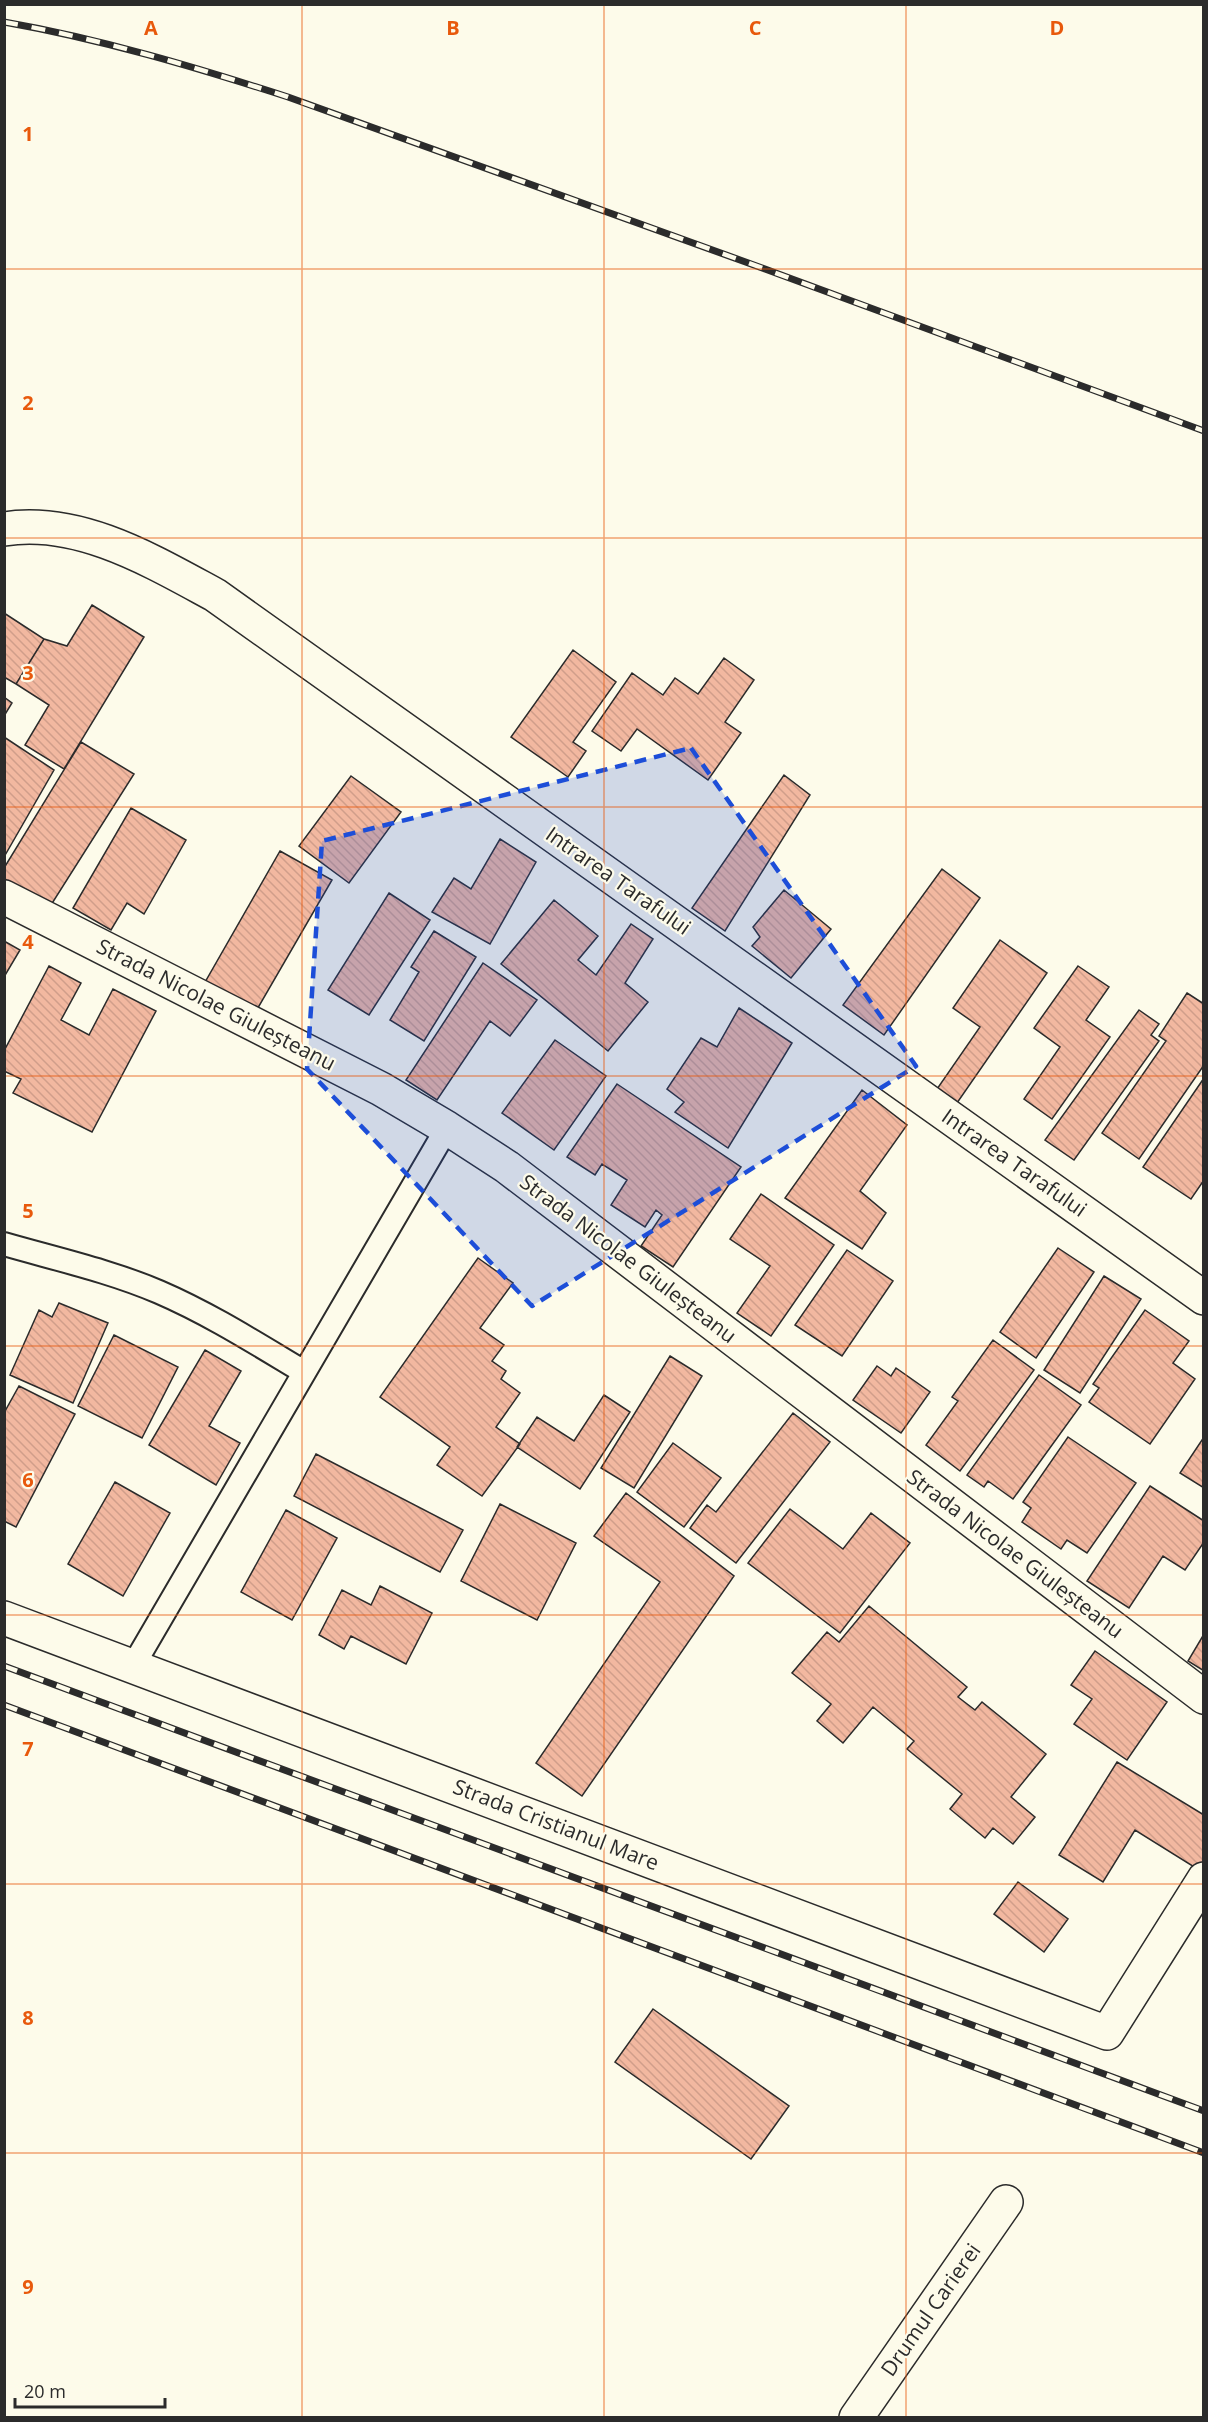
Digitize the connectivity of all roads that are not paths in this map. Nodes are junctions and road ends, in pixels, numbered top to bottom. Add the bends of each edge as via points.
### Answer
1 (4, 529) edge
2 (4, 897) edge
3 (447, 1128) junction
4 (4, 1244) edge
5 (1203, 1298) edge
6 (304, 1372) junction
7 (4, 1618) edge
8 (133, 1666) junction
9 (1203, 1697) edge
10 (1203, 1879) edge
11 (1006, 2202) dead end
12 (856, 2418) edge

1 - 5 street, Intrarea Tarafului via 47,527 85,535 152,562 215,595
2 - 3 street, Strada Nicolae Giuleșteanu via 381,1089
3 - 6 lane
3 - 9 street, Strada Nicolae Giuleșteanu via 507,1167
4 - 6 lane via 158,1292 214,1318
6 - 8 lane
7 - 8 street, Strada Cristianul Mare
8 - 10 street, Strada Cristianul Mare via 1107,2033
11 - 12 street, Drumul Carierei

